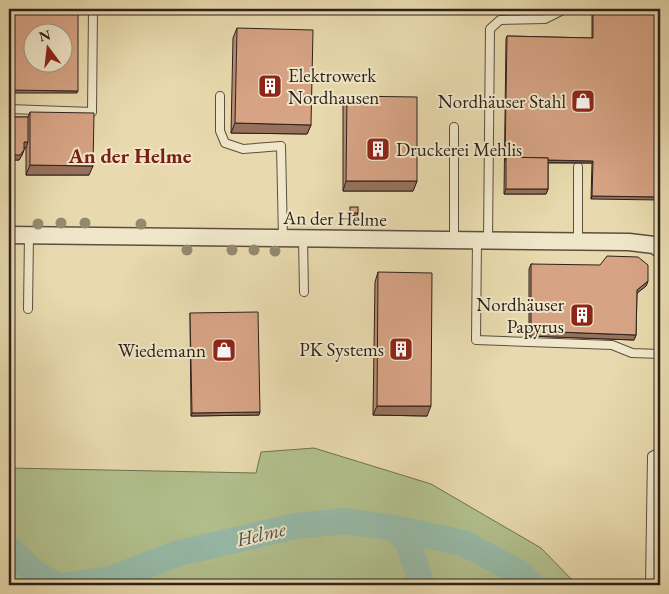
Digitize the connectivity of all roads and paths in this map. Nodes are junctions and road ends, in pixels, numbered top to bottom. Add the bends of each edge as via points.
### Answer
1 (93, 9) edge
2 (565, 9) edge
3 (220, 96) dead end
4 (9, 109) edge
5 (454, 127) dead end
6 (578, 167) dead end
7 (9, 235) edge
8 (28, 235) junction
9 (283, 238) junction
10 (303, 238) junction
11 (454, 240) junction
12 (483, 240) junction
13 (578, 241) junction
14 (660, 249) edge
15 (304, 292) dead end
16 (28, 309) dead end
17 (660, 354) edge
18 (660, 452) edge
19 (650, 585) edge

1 - 4 lane via 92,112
2 - 12 lane via 545,19 500,20 490,29
3 - 9 lane via 220,131 225,143 243,148 281,146
5 - 11 lane
6 - 13 lane
7 - 8 street, An der Helme
8 - 9 street, An der Helme
8 - 16 lane
9 - 10 street, An der Helme
10 - 11 street, An der Helme
10 - 15 lane
11 - 12 street, An der Helme
12 - 13 street, An der Helme
12 - 17 lane via 476,340 612,344 632,353
13 - 14 street, An der Helme via 628,242 654,245
18 - 19 lane via 652,456

